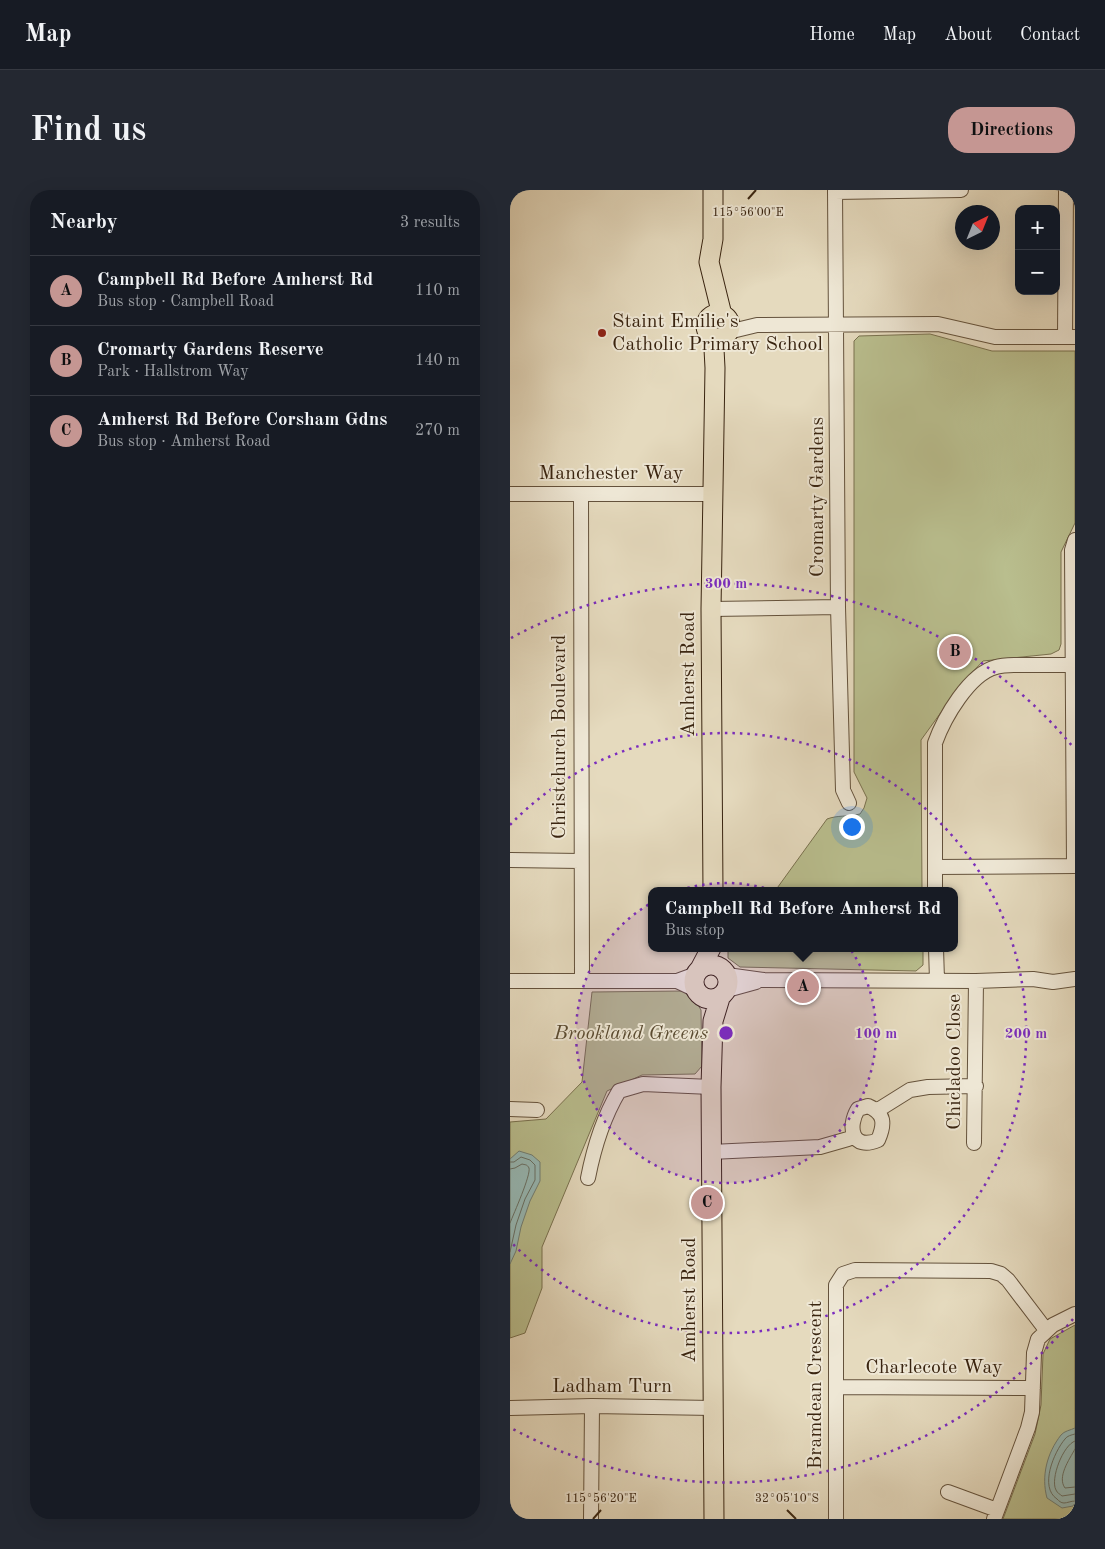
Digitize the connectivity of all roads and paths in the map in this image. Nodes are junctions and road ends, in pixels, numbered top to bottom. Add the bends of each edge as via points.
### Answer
1 (713, 190) edge
2 (961, 190) edge
3 (1066, 190) edge
4 (835, 191) edge
5 (838, 324) junction
6 (720, 325) junction
7 (1070, 337) edge
8 (510, 494) edge
9 (712, 494) junction
10 (581, 495) junction
11 (1075, 540) edge
12 (838, 608) junction
13 (712, 609) junction
14 (1073, 665) junction
15 (849, 803) dead end
16 (510, 860) edge
17 (580, 861) junction
18 (1074, 866) edge
19 (935, 867) junction
20 (713, 887) edge
21 (935, 887) edge
22 (712, 952) edge
23 (936, 952) edge
24 (1075, 979) edge
25 (582, 980) junction
26 (937, 980) junction
27 (510, 981) edge
28 (976, 981) junction
29 (712, 983) junction
30 (976, 1086) junction
31 (711, 1087) junction
32 (510, 1109) edge
33 (537, 1110) dead end
34 (878, 1110) junction
35 (854, 1136) junction
36 (974, 1143) dead end
37 (712, 1152) junction
38 (588, 1178) dead end
39 (1075, 1314) edge
40 (1046, 1330) junction
41 (836, 1387) junction
42 (1033, 1388) junction
43 (592, 1406) junction
44 (510, 1408) edge
45 (713, 1408) junction
46 (948, 1492) dead end
47 (996, 1515) edge
48 (591, 1519) edge
49 (714, 1519) edge
50 (836, 1519) edge

1 - 6 main road, Amherst Road via 710,262
2 - 4 street
3 - 7 street
4 - 5 street, Cromarty Gardens
5 - 6 street
5 - 7 street via 938,324 995,337
5 - 12 street, Cromarty Gardens
6 - 9 main road, Amherst Road via 715,368
8 - 10 street, Manchester Way
9 - 10 street, Manchester Way
9 - 13 main road, Amherst Road
10 - 17 street, Christchurch Boulevard
11 - 14 street via 1072,550
12 - 13 street
12 - 15 street, Cromarty Gardens via 843,790
13 - 20 main road, Amherst Road
14 - 18 street
14 - 19 street via 997,666 974,680 957,701 935,742
16 - 17 street
17 - 25 street, Christchurch Boulevard
18 - 19 street
19 - 21 street
22 - 29 main road, Amherst Road
23 - 26 street
24 - 28 street via 1053,982 1033,979
25 - 27 street
25 - 29 street
26 - 28 street
26 - 29 street
28 - 30 street, Chicladoo Close
29 - 31 main road, Amherst Road
30 - 34 street via 910,1090
30 - 36 street, Chicladoo Close
31 - 37 main road, Amherst Road
31 - 38 street via 643,1084 619,1091 609,1107 596,1142
32 - 33 street
34 - 35 street via 868,1106 858,1109 851,1124
34 - 35 street via 882,1116 878,1140 864,1144
35 - 37 street via 820,1148
37 - 45 main road, Amherst Road
39 - 40 street
40 - 41 street, Bramdean Crescent via 1001,1274 991,1271 855,1270 843,1274 836,1285
40 - 42 street via 1034,1352
41 - 42 street, Charlecote Way
41 - 50 street, Bramdean Crescent
42 - 47 street via 1028,1428
43 - 44 street, Ladham Turn
43 - 45 street, Ladham Turn
43 - 48 street
45 - 49 main road, Amherst Road
46 - 47 street

